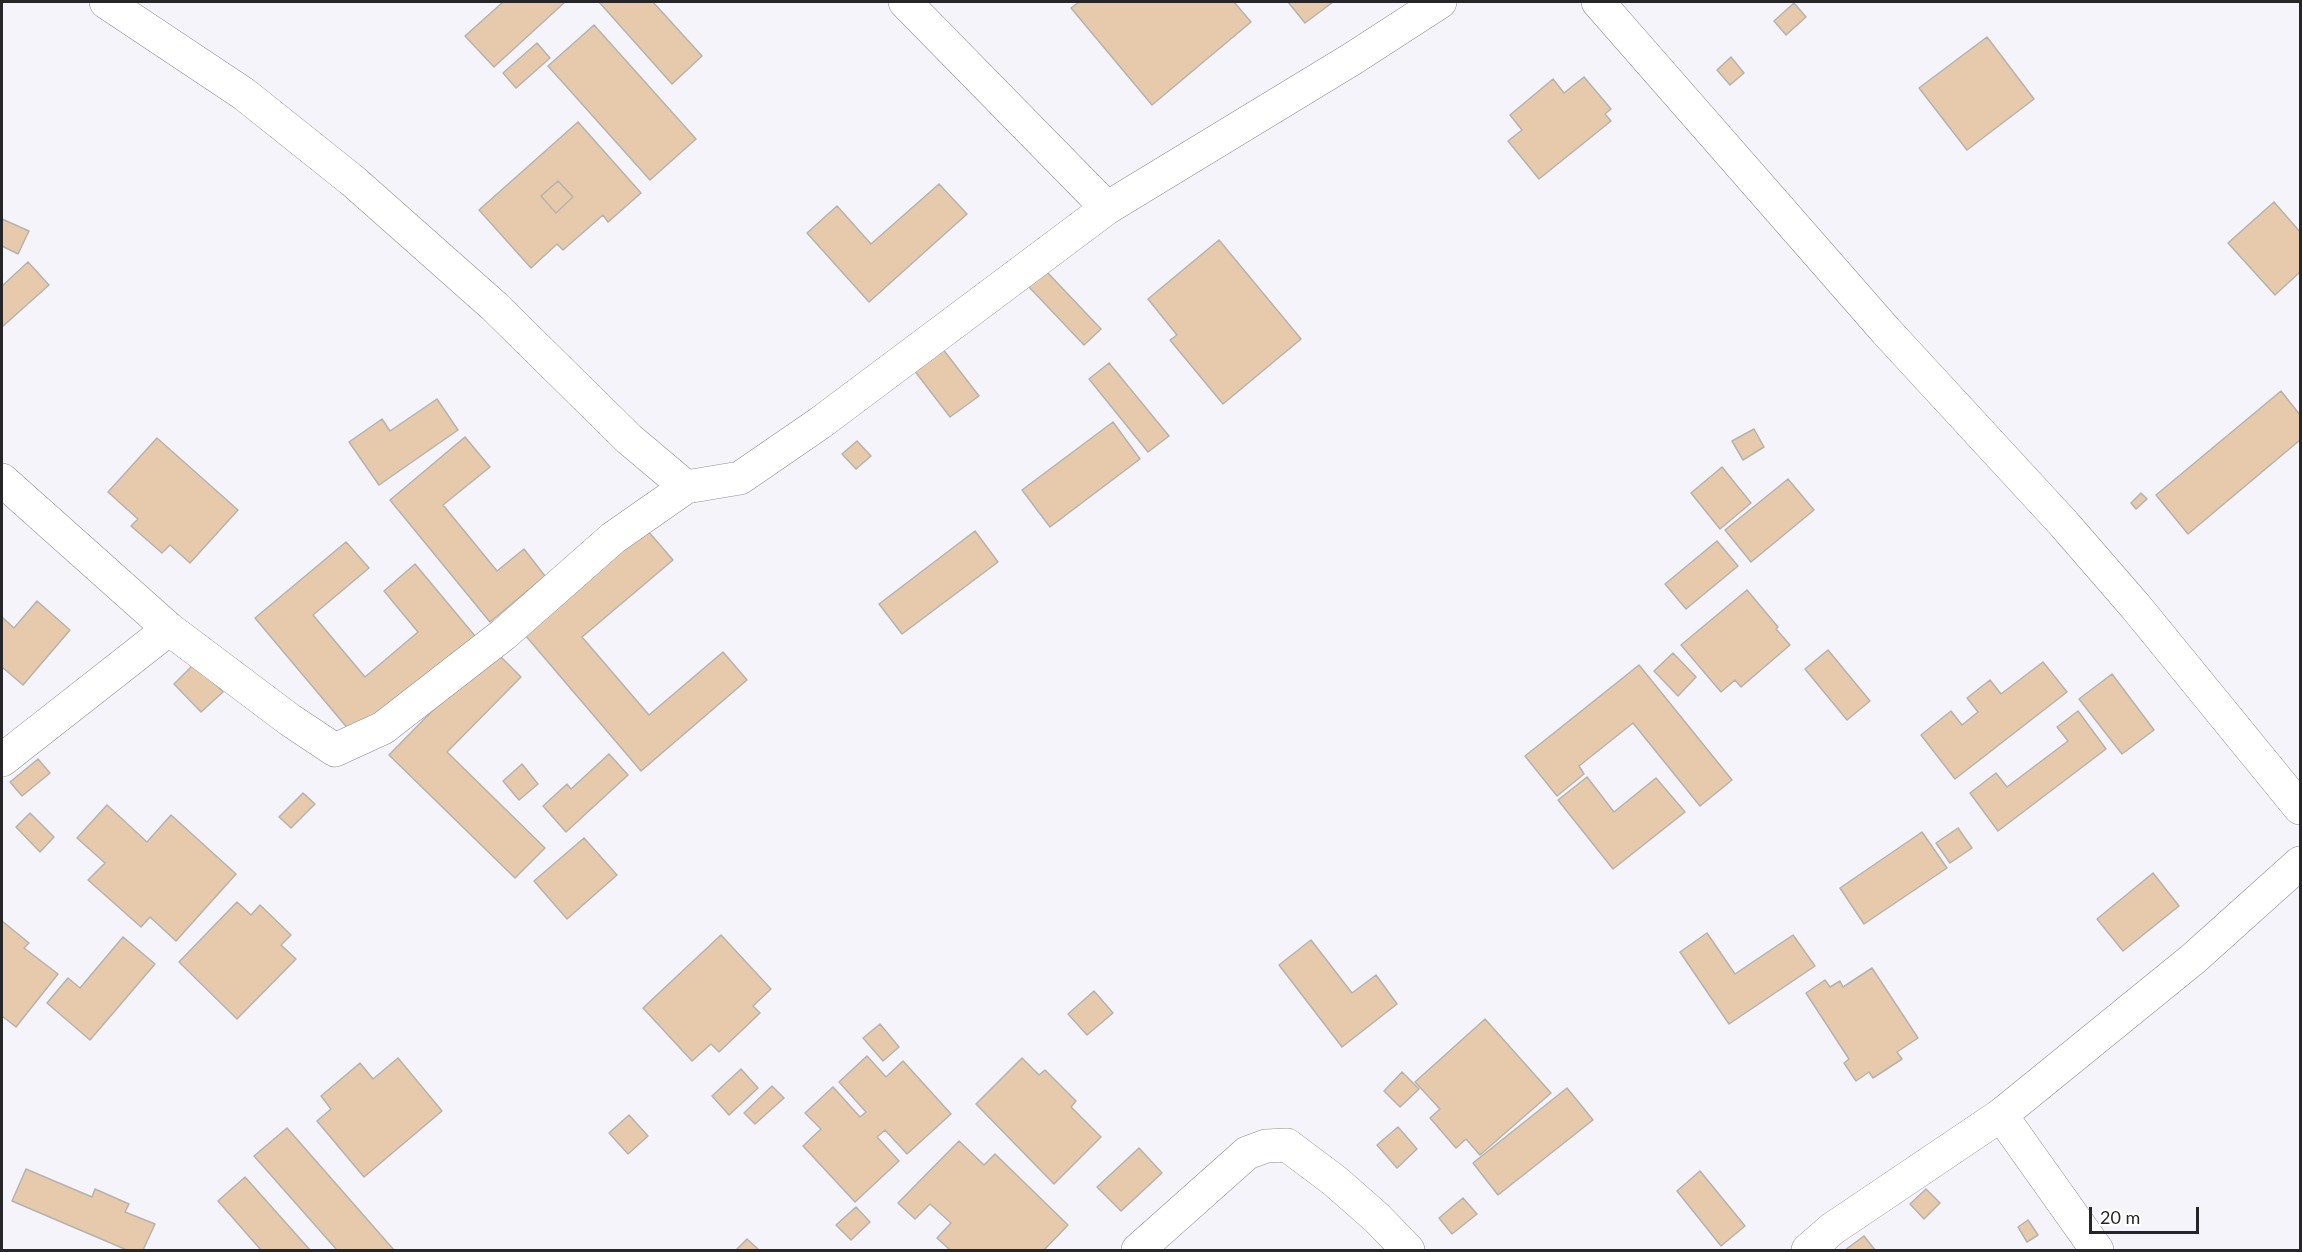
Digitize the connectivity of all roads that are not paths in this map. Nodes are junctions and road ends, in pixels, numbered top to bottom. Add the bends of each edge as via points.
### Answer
1 (106, 2) edge
2 (905, 2) edge
3 (1440, 2) edge
4 (1598, 2) edge
5 (1107, 208) junction
6 (2, 480) edge
7 (686, 487) junction
8 (169, 629) junction
9 (2, 760) edge
10 (2301, 808) edge
11 (2301, 863) edge
12 (2001, 1115) junction
13 (1138, 1251) edge
14 (1408, 1251) edge
15 (1808, 1251) edge
16 (2097, 1251) edge

1 - 7 street via 244,94 353,181 494,306 629,439
2 - 5 street
3 - 5 street
4 - 10 street via 1886,332 2136,606
5 - 7 street via 820,423 740,478
6 - 8 street
7 - 8 street via 613,538 504,634 383,728 335,750
8 - 9 street
11 - 12 street via 2193,960
12 - 15 street via 1832,1229
12 - 16 street
13 - 14 street via 1247,1153 1266,1146 1287,1145 1335,1181

